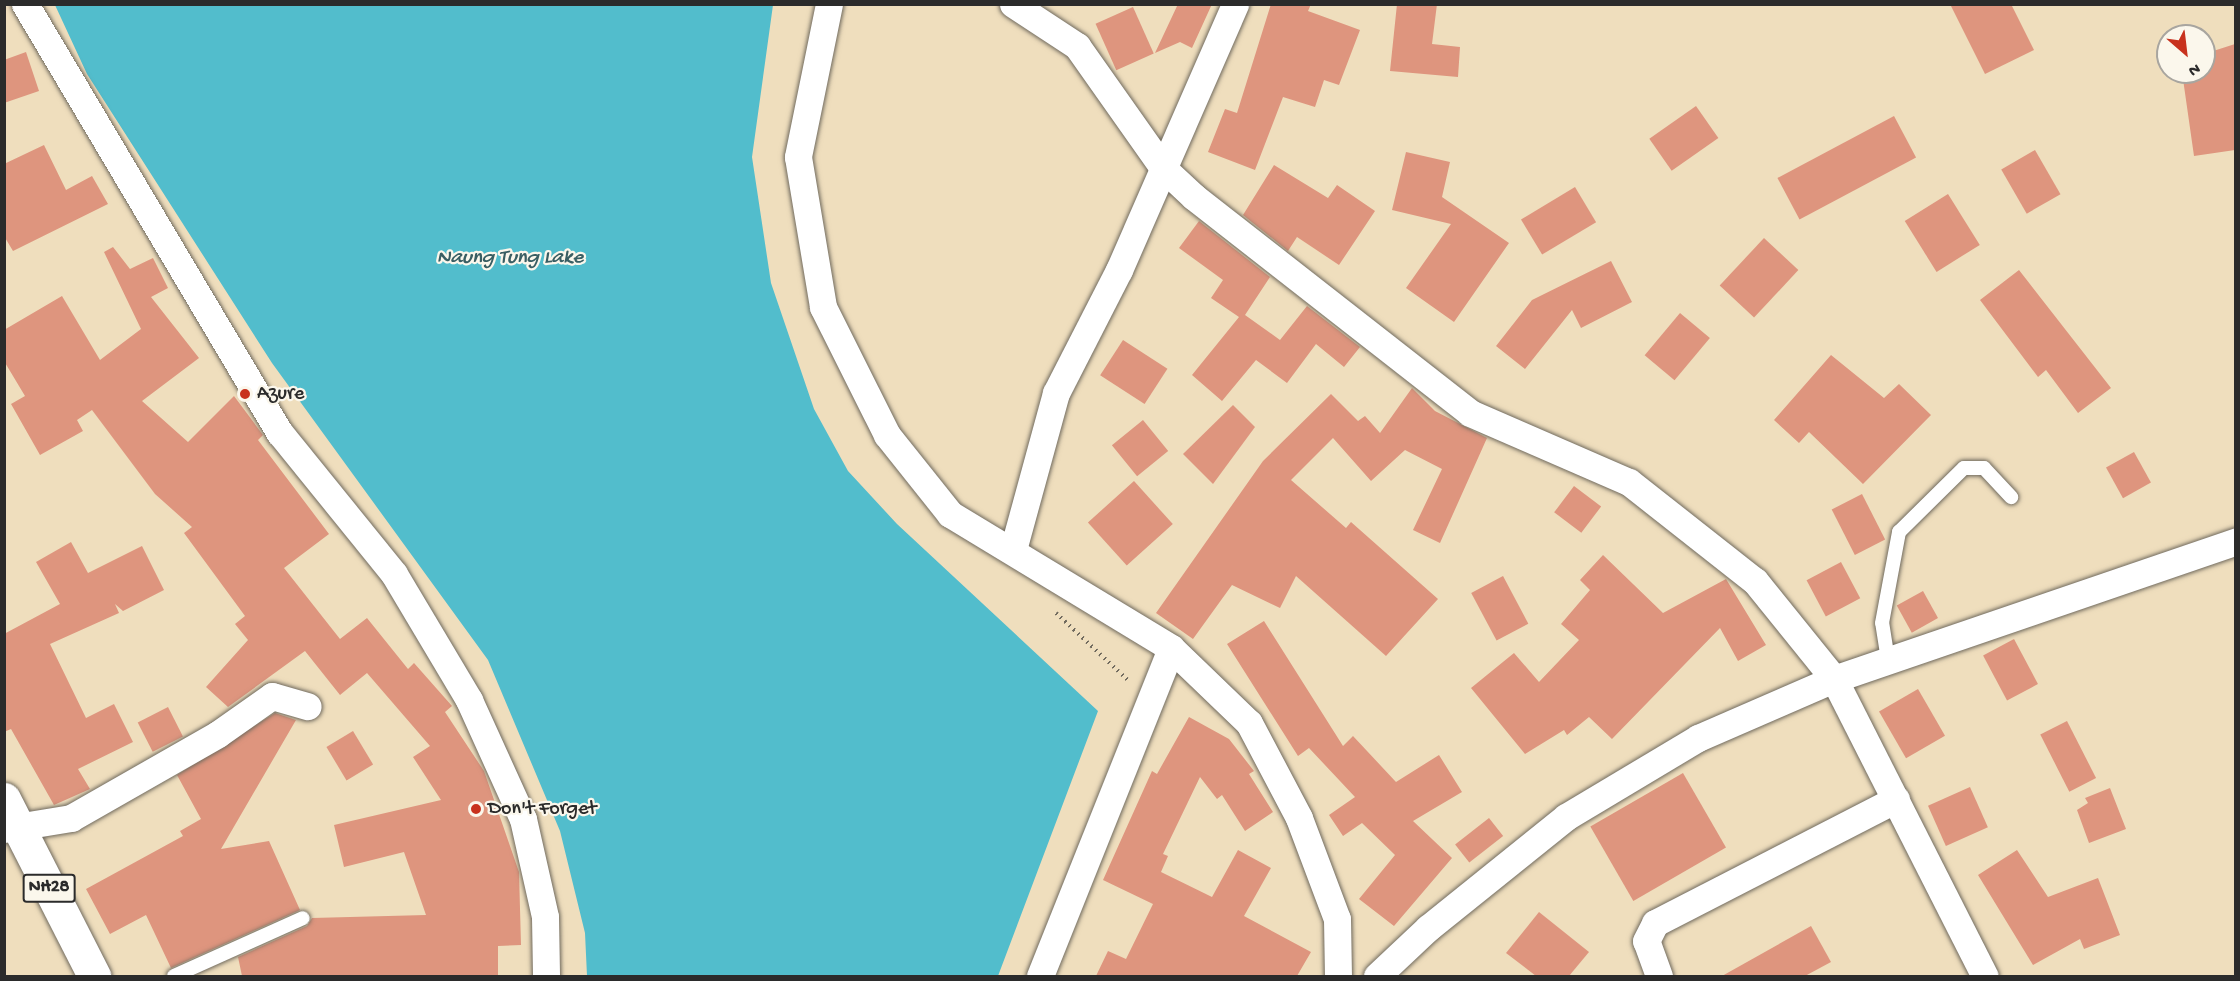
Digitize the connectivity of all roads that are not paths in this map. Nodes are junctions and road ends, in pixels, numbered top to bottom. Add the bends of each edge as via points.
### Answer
1 (25, 4) edge
2 (829, 4) edge
3 (1013, 4) edge
4 (1235, 4) edge
5 (1163, 168) junction
6 (2011, 497) dead end
7 (2235, 541) edge
8 (1013, 550) junction
9 (1172, 648) junction
10 (1888, 660) junction
11 (1834, 679) junction
12 (308, 706) dead end
13 (1896, 799) junction
14 (8, 817) edge
15 (303, 918) dead end
16 (94, 976) edge
17 (174, 976) edge
18 (546, 976) edge
19 (1040, 976) edge
20 (1338, 976) edge
21 (1377, 976) edge
22 (1659, 976) edge
23 (1985, 976) edge

1 - 18 street via 280,433 394,574 469,700 522,819 545,917
2 - 8 street via 798,157 824,307 887,435 950,514
3 - 5 street via 1077,46
4 - 5 street
5 - 8 street via 1056,393
5 - 11 street via 1470,413 1629,482 1755,581
6 - 10 lane via 1984,468 1964,468 1899,532 1882,623
7 - 10 street
8 - 9 street
9 - 19 street
9 - 20 street via 1249,723 1299,818 1337,919
10 - 11 street
11 - 13 street
11 - 21 street via 1698,738 1566,817 1428,928
12 - 14 street via 272,696 218,734 71,818
13 - 22 street via 1655,923 1646,941
13 - 23 street
14 - 16 highway, NH28
15 - 17 lane

